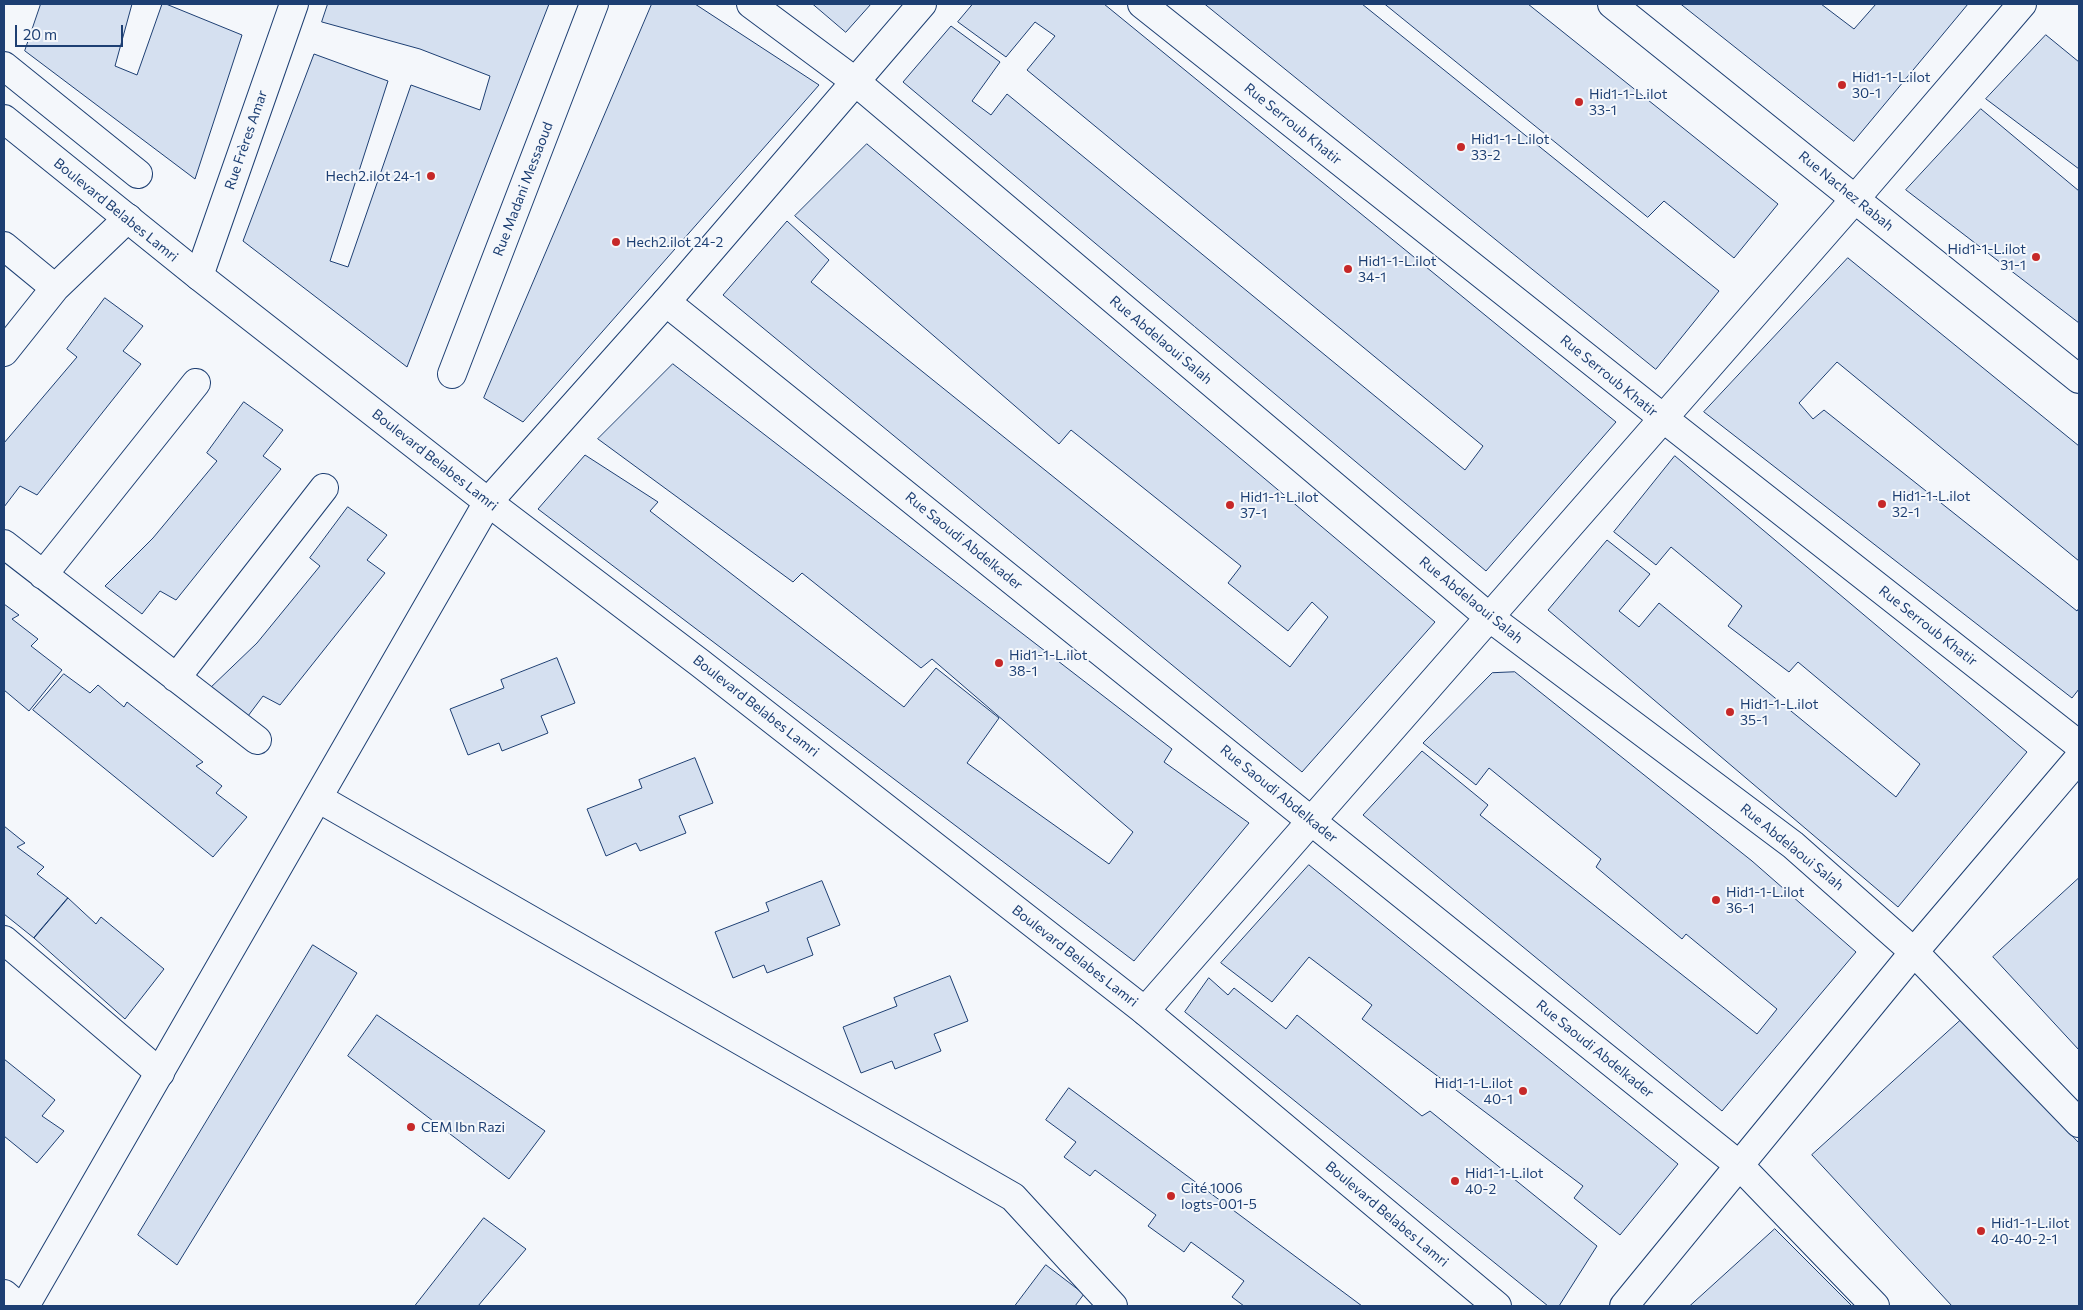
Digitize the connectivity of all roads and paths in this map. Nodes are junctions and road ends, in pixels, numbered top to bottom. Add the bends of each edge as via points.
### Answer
1 (294, 4) edge
2 (594, 4) edge
3 (751, 4) edge
4 (922, 4) edge
5 (1142, 4) edge
6 (1612, 4) edge
7 (2022, 4) edge
8 (4, 66) edge
9 (856, 82) junction
10 (4, 120) edge
11 (138, 174) dead end
12 (1855, 199) junction
13 (128, 218) junction
14 (4, 246) edge
15 (199, 276) junction
16 (55, 288) junction
17 (666, 302) junction
18 (4, 352) edge
19 (452, 374) dead end
20 (2079, 379) edge
21 (196, 383) dead end
22 (1663, 418) junction
23 (324, 488) dead end
24 (488, 502) junction
25 (4, 544) edge
26 (43, 575) junction
27 (1489, 617) junction
28 (176, 678) junction
29 (257, 740) dead end
30 (2079, 745) edge
31 (2079, 758) edge
32 (318, 798) junction
33 (1312, 820) junction
34 (4, 940) edge
35 (1914, 952) junction
36 (1145, 1011) junction
37 (160, 1073) junction
38 (2079, 1123) edge
39 (1739, 1166) junction
40 (4, 1294) edge
41 (18, 1306) edge
42 (26, 1306) edge
43 (1113, 1306) edge
44 (1497, 1306) edge
45 (1624, 1306) edge
46 (1875, 1306) edge

1 - 15 street, Rue Frères Amar
2 - 19 street, Rue Madani Messaoud
3 - 9 street, Rue Abdelaoui Salah
4 - 9 street
5 - 22 street, Rue Serroub Khatir
6 - 12 street, Rue Nachez Rabah
7 - 12 street
8 - 11 street
9 - 17 street
9 - 27 street, Rue Abdelaoui Salah
10 - 13 street, Boulevard Belabes Lamri
12 - 20 street, Rue Nachez Rabah
12 - 22 street
13 - 15 street, Boulevard Belabes Lamri
13 - 16 street
14 - 16 street
15 - 24 street, Boulevard Belabes Lamri
16 - 18 street
17 - 24 street
17 - 33 street, Rue Saoudi Abdelkader
21 - 26 street
22 - 27 street
22 - 30 street, Rue Serroub Khatir
23 - 28 street
24 - 32 street
24 - 36 street, Boulevard Belabes Lamri via 700,663
25 - 26 street
26 - 28 street
27 - 33 street
27 - 35 street, Rue Abdelaoui Salah via 1793,845
28 - 29 street
31 - 35 street
32 - 37 street
32 - 43 street via 1013,1197
33 - 36 street
33 - 39 street, Rue Saoudi Abdelkader
34 - 37 street
35 - 38 street, Rue Abdelaoui Salah
35 - 39 street
36 - 44 street, Boulevard Belabes Lamri
37 - 42 street
39 - 45 street
39 - 46 street, Rue Saoudi Abdelkader
40 - 41 street

